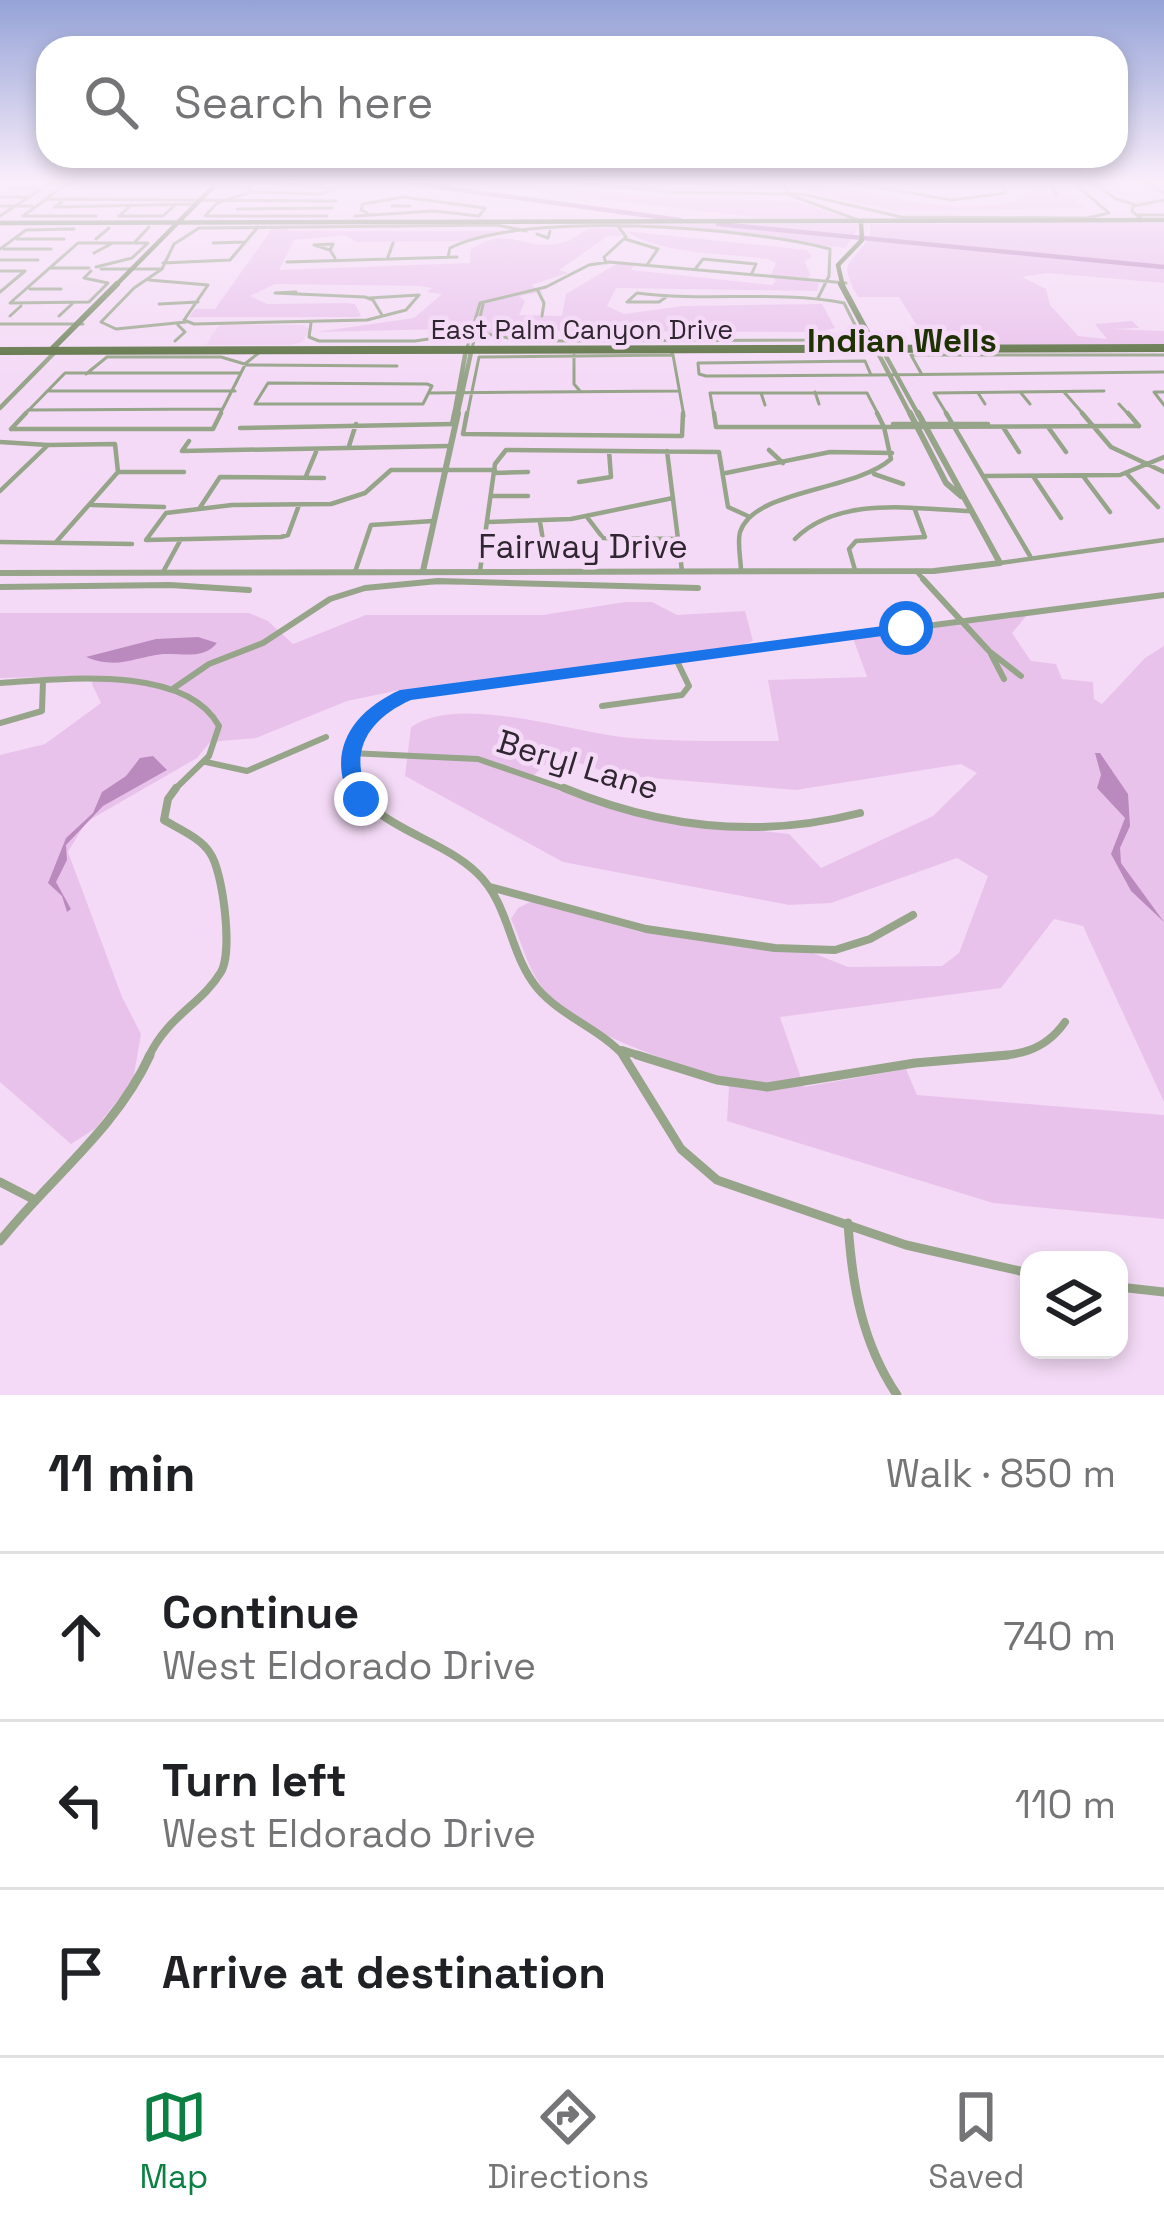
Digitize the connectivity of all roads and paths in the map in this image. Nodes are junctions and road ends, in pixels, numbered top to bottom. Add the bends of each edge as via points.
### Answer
1 (72, 248) edge
2 (104, 248) edge
3 (143, 248) edge
4 (153, 248) edge
5 (172, 248) edge
6 (240, 248) edge
7 (331, 248) edge
8 (391, 248) edge
9 (450, 248) edge
10 (614, 248) edge
11 (658, 248) edge
12 (827, 248) edge
13 (855, 248) edge
14 (0, 249) edge
15 (51, 249) dead end
16 (94, 254) dead end
17 (388, 257) junction
18 (448, 257) junction
19 (458, 257) dead end
20 (335, 258) junction
21 (0, 260) edge
22 (38, 260) dead end
23 (286, 262) dead end
24 (605, 262) junction
25 (646, 266) junction
26 (49, 268) junction
27 (161, 268) junction
28 (94, 269) junction
29 (0, 271) edge
30 (131, 271) junction
31 (695, 271) junction
32 (750, 274) junction
33 (147, 279) junction
34 (0, 283) edge
35 (11, 283) junction
36 (825, 285) junction
37 (844, 285) junction
38 (27, 289) junction
39 (61, 289) dead end
40 (538, 291) junction
41 (0, 292) edge
42 (296, 292) dead end
43 (666, 297) junction
44 (369, 298) junction
45 (818, 298) junction
46 (198, 302) junction
47 (24, 304) junction
48 (72, 304) junction
49 (159, 304) dead end
50 (477, 310) junction
51 (382, 315) junction
52 (10, 316) dead end
53 (59, 316) dead end
54 (542, 316) dead end
55 (182, 323) junction
56 (311, 323) junction
57 (0, 324) edge
58 (79, 324) junction
59 (473, 332) junction
60 (175, 341) dead end
61 (878, 348) junction
62 (673, 349) junction
63 (0, 350) edge
64 (54, 350) junction
65 (262, 350) junction
66 (1164, 350) edge
67 (471, 351) junction
68 (574, 355) junction
69 (248, 365) junction
70 (397, 366) dead end
71 (1164, 372) edge
72 (243, 373) junction
73 (891, 373) junction
74 (921, 373) junction
75 (86, 374) junction
76 (873, 374) junction
77 (47, 391) junction
78 (235, 391) junction
79 (580, 391) junction
80 (679, 391) junction
81 (1104, 391) dead end
82 (815, 392) junction
83 (1064, 392) junction
84 (1164, 392) edge
85 (430, 393) junction
86 (761, 393) junction
87 (978, 393) junction
88 (1022, 393) junction
89 (464, 394) junction
90 (820, 404) dead end
91 (985, 404) dead end
92 (1030, 404) dead end
93 (1119, 404) dead end
94 (0, 405) edge
95 (765, 405) dead end
96 (1164, 405) edge
97 (224, 409) junction
98 (28, 410) junction
99 (356, 424) junction
100 (454, 424) junction
101 (920, 425) junction
102 (953, 426) junction
103 (1002, 426) junction
104 (1047, 426) junction
105 (1092, 426) junction
106 (884, 427) junction
107 (240, 428) dead end
108 (189, 441) dead end
109 (0, 442) edge
110 (48, 445) junction
111 (349, 446) junction
112 (450, 446) junction
113 (769, 450) dead end
114 (316, 452) junction
115 (609, 452) junction
116 (667, 452) junction
117 (1019, 452) dead end
118 (1066, 452) dead end
119 (892, 453) junction
120 (1164, 458) edge
121 (783, 463) junction
122 (1147, 466) junction
123 (444, 470) junction
124 (495, 471) junction
125 (118, 472) junction
126 (184, 472) dead end
127 (528, 472) dead end
128 (1164, 472) edge
129 (726, 473) junction
130 (0, 474) edge
131 (18, 474) junction
132 (874, 474) junction
133 (1127, 474) junction
134 (984, 476) junction
135 (1033, 476) junction
136 (1083, 476) junction
137 (305, 477) junction
138 (324, 478) dead end
139 (579, 482) dead end
140 (903, 484) dead end
141 (0, 491) edge
142 (492, 496) junction
143 (528, 496) dead end
144 (673, 498) junction
145 (92, 505) junction
146 (299, 506) junction
147 (164, 507) dead end
148 (1158, 507) dead end
149 (199, 509) junction
150 (914, 511) junction
151 (970, 511) junction
152 (1110, 512) dead end
153 (587, 517) junction
154 (750, 517) junction
155 (1061, 518) dead end
156 (433, 521) junction
157 (488, 522) junction
158 (540, 522) junction
159 (181, 538) junction
160 (678, 539) junction
161 (796, 539) dead end
162 (543, 540) dead end
163 (1164, 540) edge
164 (57, 541) junction
165 (0, 542) edge
166 (132, 544) dead end
167 (1030, 556) junction
168 (1000, 563) junction
169 (855, 570) junction
170 (423, 571) junction
171 (480, 571) junction
172 (682, 571) junction
173 (741, 571) junction
174 (916, 571) junction
175 (934, 571) junction
176 (163, 572) junction
177 (355, 572) junction
178 (0, 573) edge
179 (0, 587) edge
180 (698, 588) dead end
181 (249, 590) dead end
182 (935, 591) junction
183 (1164, 596) edge
184 (962, 621) junction
185 (989, 651) junction
186 (676, 658) junction
187 (1021, 676) dead end
188 (44, 679) junction
189 (1004, 679) dead end
190 (0, 683) edge
191 (174, 688) junction
192 (602, 706) dead end
193 (0, 722) edge
194 (326, 737) dead end
195 (350, 753) junction
196 (206, 762) junction
197 (860, 814) dead end
198 (490, 886) junction
199 (913, 915) dead end
200 (1064, 1022) dead end
201 (618, 1048) junction
202 (0, 1183) edge
203 (33, 1199) junction
204 (848, 1223) junction
205 (0, 1241) edge
206 (1020, 1272) edge
207 (1128, 1288) edge
208 (1164, 1292) edge
209 (897, 1395) edge

1 - 26 street
2 - 16 street
3 - 28 street
4 - 30 main road
5 - 27 street
6 - 27 street via 230,260
7 - 20 street
8 - 17 street
9 - 18 street
10 - 24 street
11 - 25 street
12 - 36 street
13 - 37 main road via 837,273
14 - 15 street
17 - 18 street
17 - 20 street
18 - 19 street
20 - 23 street
21 - 22 street
24 - 25 street
24 - 40 street
24 - 50 street via 491,298
25 - 31 street
26 - 28 street
26 - 38 street
27 - 30 street
27 - 33 street
28 - 30 street
28 - 48 street via 84,278 108,284 89,302
29 - 35 street via 25,271
30 - 58 main road
31 - 32 street
31 - 32 street via 714,258 757,264
32 - 36 street
33 - 46 street via 205,283
33 - 55 street via 102,325
34 - 35 street
35 - 41 street
36 - 37 street
36 - 45 street
37 - 61 main road
38 - 39 street
38 - 47 street via 10,302
40 - 50 street
40 - 54 street
42 - 44 street
43 - 43 street via 635,293 627,302 634,305
43 - 45 street
44 - 51 street
44 - 51 street via 419,295 406,310
45 - 62 street via 844,303 858,331 820,340 694,340
46 - 49 street
46 - 55 street
47 - 48 street
47 - 52 street
48 - 53 street
50 - 59 street
51 - 56 street
55 - 56 street
55 - 60 street via 185,332
56 - 59 street via 309,337 320,341
57 - 58 street
58 - 64 main road
59 - 62 street
59 - 67 street
61 - 62 main road, East Palm Canyon Drive
61 - 66 main road, East Palm Canyon Drive
61 - 73 street
62 - 67 main road, East Palm Canyon Drive
62 - 67 main road, East Palm Canyon Drive
62 - 68 street
62 - 80 street
63 - 64 main road, East Palm Canyon Drive
64 - 65 main road, East Palm Canyon Drive
64 - 94 street
65 - 67 main road, East Palm Canyon Drive
65 - 69 street
66 - 74 street via 911,355
67 - 68 street
67 - 89 street
67 - 89 street
68 - 79 street
69 - 70 street
69 - 72 street
69 - 75 street via 217,356 104,357
71 - 74 street
72 - 75 street
72 - 78 street
73 - 74 street
73 - 76 street
73 - 101 street
75 - 77 street via 63,374
76 - 76 street via 865,361 698,363 699,374 712,376
77 - 78 street
77 - 98 street
78 - 97 street
79 - 80 street
79 - 89 street
80 - 89 street via 682,436 465,436
81 - 83 street
82 - 86 street
82 - 90 street
82 - 106 street via 867,393
83 - 88 street
83 - 105 street
84 - 96 street via 1154,394
85 - 85 street via 420,404 255,404 266,383 427,384
85 - 89 street
86 - 95 street
86 - 106 street via 710,393 716,427
87 - 88 street
87 - 91 street
87 - 102 street via 934,392
88 - 92 street
89 - 100 street
93 - 105 street via 1139,426
97 - 98 street
97 - 98 street via 213,429 10,429
99 - 100 street
99 - 107 street
99 - 111 street
100 - 112 street
101 - 102 street
101 - 106 street
101 - 151 street via 946,483
102 - 103 street
102 - 134 street
103 - 104 street
103 - 117 street
104 - 105 street
104 - 118 street
105 - 122 street via 1115,451
106 - 119 street
108 - 114 street via 182,451
109 - 110 street
110 - 125 street via 116,444
110 - 131 street
111 - 112 street
111 - 114 street
112 - 123 street
113 - 121 street
114 - 137 street
115 - 116 street
115 - 124 street via 506,450
115 - 139 street via 611,477
116 - 129 street via 719,452
116 - 144 street
119 - 121 street via 830,452
119 - 132 street
120 - 122 street
121 - 129 street
122 - 128 street
122 - 133 street
123 - 124 street
123 - 146 street via 387,470 356,497
123 - 156 street
124 - 127 street
124 - 142 street
125 - 126 street
125 - 145 street
129 - 154 street via 728,506
130 - 131 street
131 - 141 street
132 - 140 street
132 - 154 street via 789,494
133 - 136 street
133 - 148 street
134 - 135 street
134 - 167 street
135 - 136 street
135 - 155 street
136 - 152 street
137 - 138 street
137 - 149 street via 220,477
142 - 143 street
142 - 157 street
144 - 153 street
144 - 160 street
145 - 147 street
145 - 164 street
146 - 149 street
146 - 159 street via 287,535
149 - 159 street via 160,514 146,541
150 - 151 street
150 - 161 street via 826,516
150 - 169 street via 925,537 856,541 849,549
151 - 168 street
153 - 158 street
153 - 160 street via 603,538
154 - 173 street via 738,539
156 - 170 street
156 - 177 street via 371,525
157 - 158 street
157 - 171 street
158 - 162 street
159 - 176 street
160 - 172 street
163 - 167 street, Fairway Drive
164 - 165 street
164 - 166 street
167 - 168 street, Fairway Drive
168 - 175 street, Fairway Drive
169 - 173 street, Fairway Drive
169 - 174 street, Fairway Drive
170 - 171 street, Fairway Drive
170 - 177 street, Fairway Drive
171 - 172 street, Fairway Drive
172 - 173 street, Fairway Drive
174 - 175 street, Fairway Drive
174 - 182 street
175 - 182 street
176 - 177 street, Fairway Drive
176 - 178 street, Fairway Drive
179 - 181 street
180 - 191 street via 438,581 365,588 330,599
182 - 184 street
183 - 184 street
184 - 185 street
184 - 186 street
185 - 187 street
185 - 189 street
186 - 192 street via 689,686 682,695
186 - 195 street via 406,694 364,718
188 - 190 street
188 - 191 street
188 - 193 street via 43,711
191 - 196 street via 214,715 218,735
194 - 196 street via 247,771
195 - 197 street, Beryl Lane via 468,757 603,803 719,826 780,831
195 - 198 street via 361,799
196 - 203 street via 163,808 164,820 207,847 219,868 230,947 221,973 161,1030 113,1119
198 - 199 street via 646,928 775,948 835,950
198 - 201 street via 535,986
200 - 201 street via 1030,1053 767,1088
201 - 204 street via 692,1164 717,1180
202 - 203 street
203 - 205 street
204 - 206 street
204 - 209 street via 864,1323
207 - 208 street

